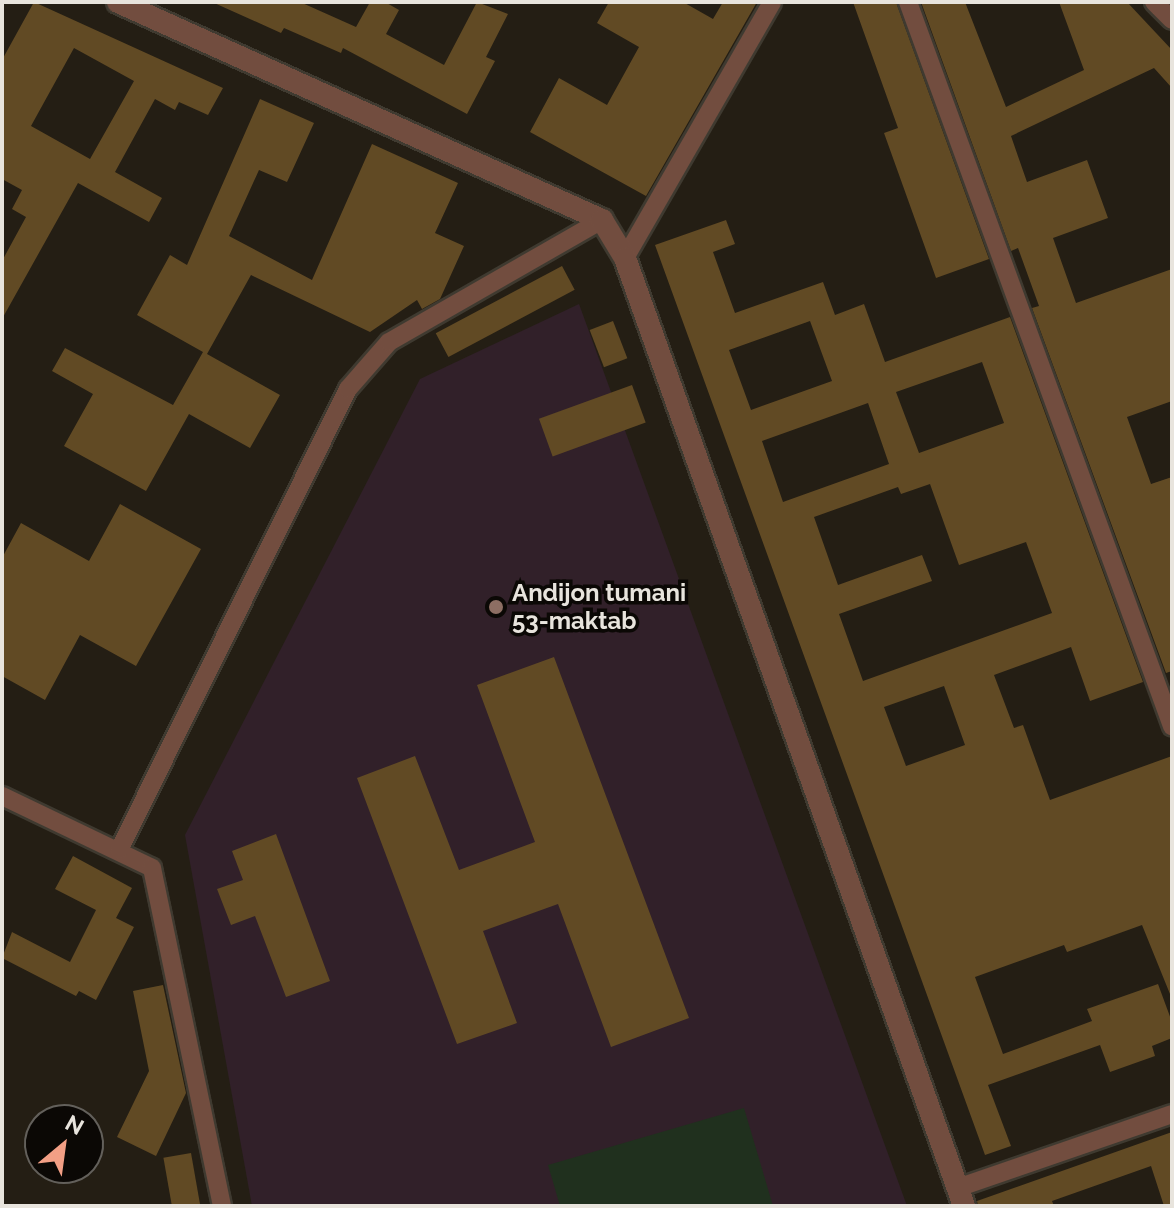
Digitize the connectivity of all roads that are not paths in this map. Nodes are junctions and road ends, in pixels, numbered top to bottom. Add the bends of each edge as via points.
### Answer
1 (118, 2) edge
2 (772, 2) edge
3 (908, 2) edge
4 (1154, 2) edge
5 (1172, 20) edge
6 (602, 220) junction
7 (625, 258) junction
8 (1172, 726) edge
9 (2, 796) edge
10 (119, 850) junction
11 (1172, 1114) edge
12 (961, 1197) edge
13 (222, 1206) edge

1 - 6 street
2 - 7 lane
3 - 8 lane
4 - 5 lane
6 - 7 street
6 - 10 lane via 389,342 348,389
7 - 12 street
9 - 10 lane
10 - 13 lane via 152,868
11 - 12 lane

